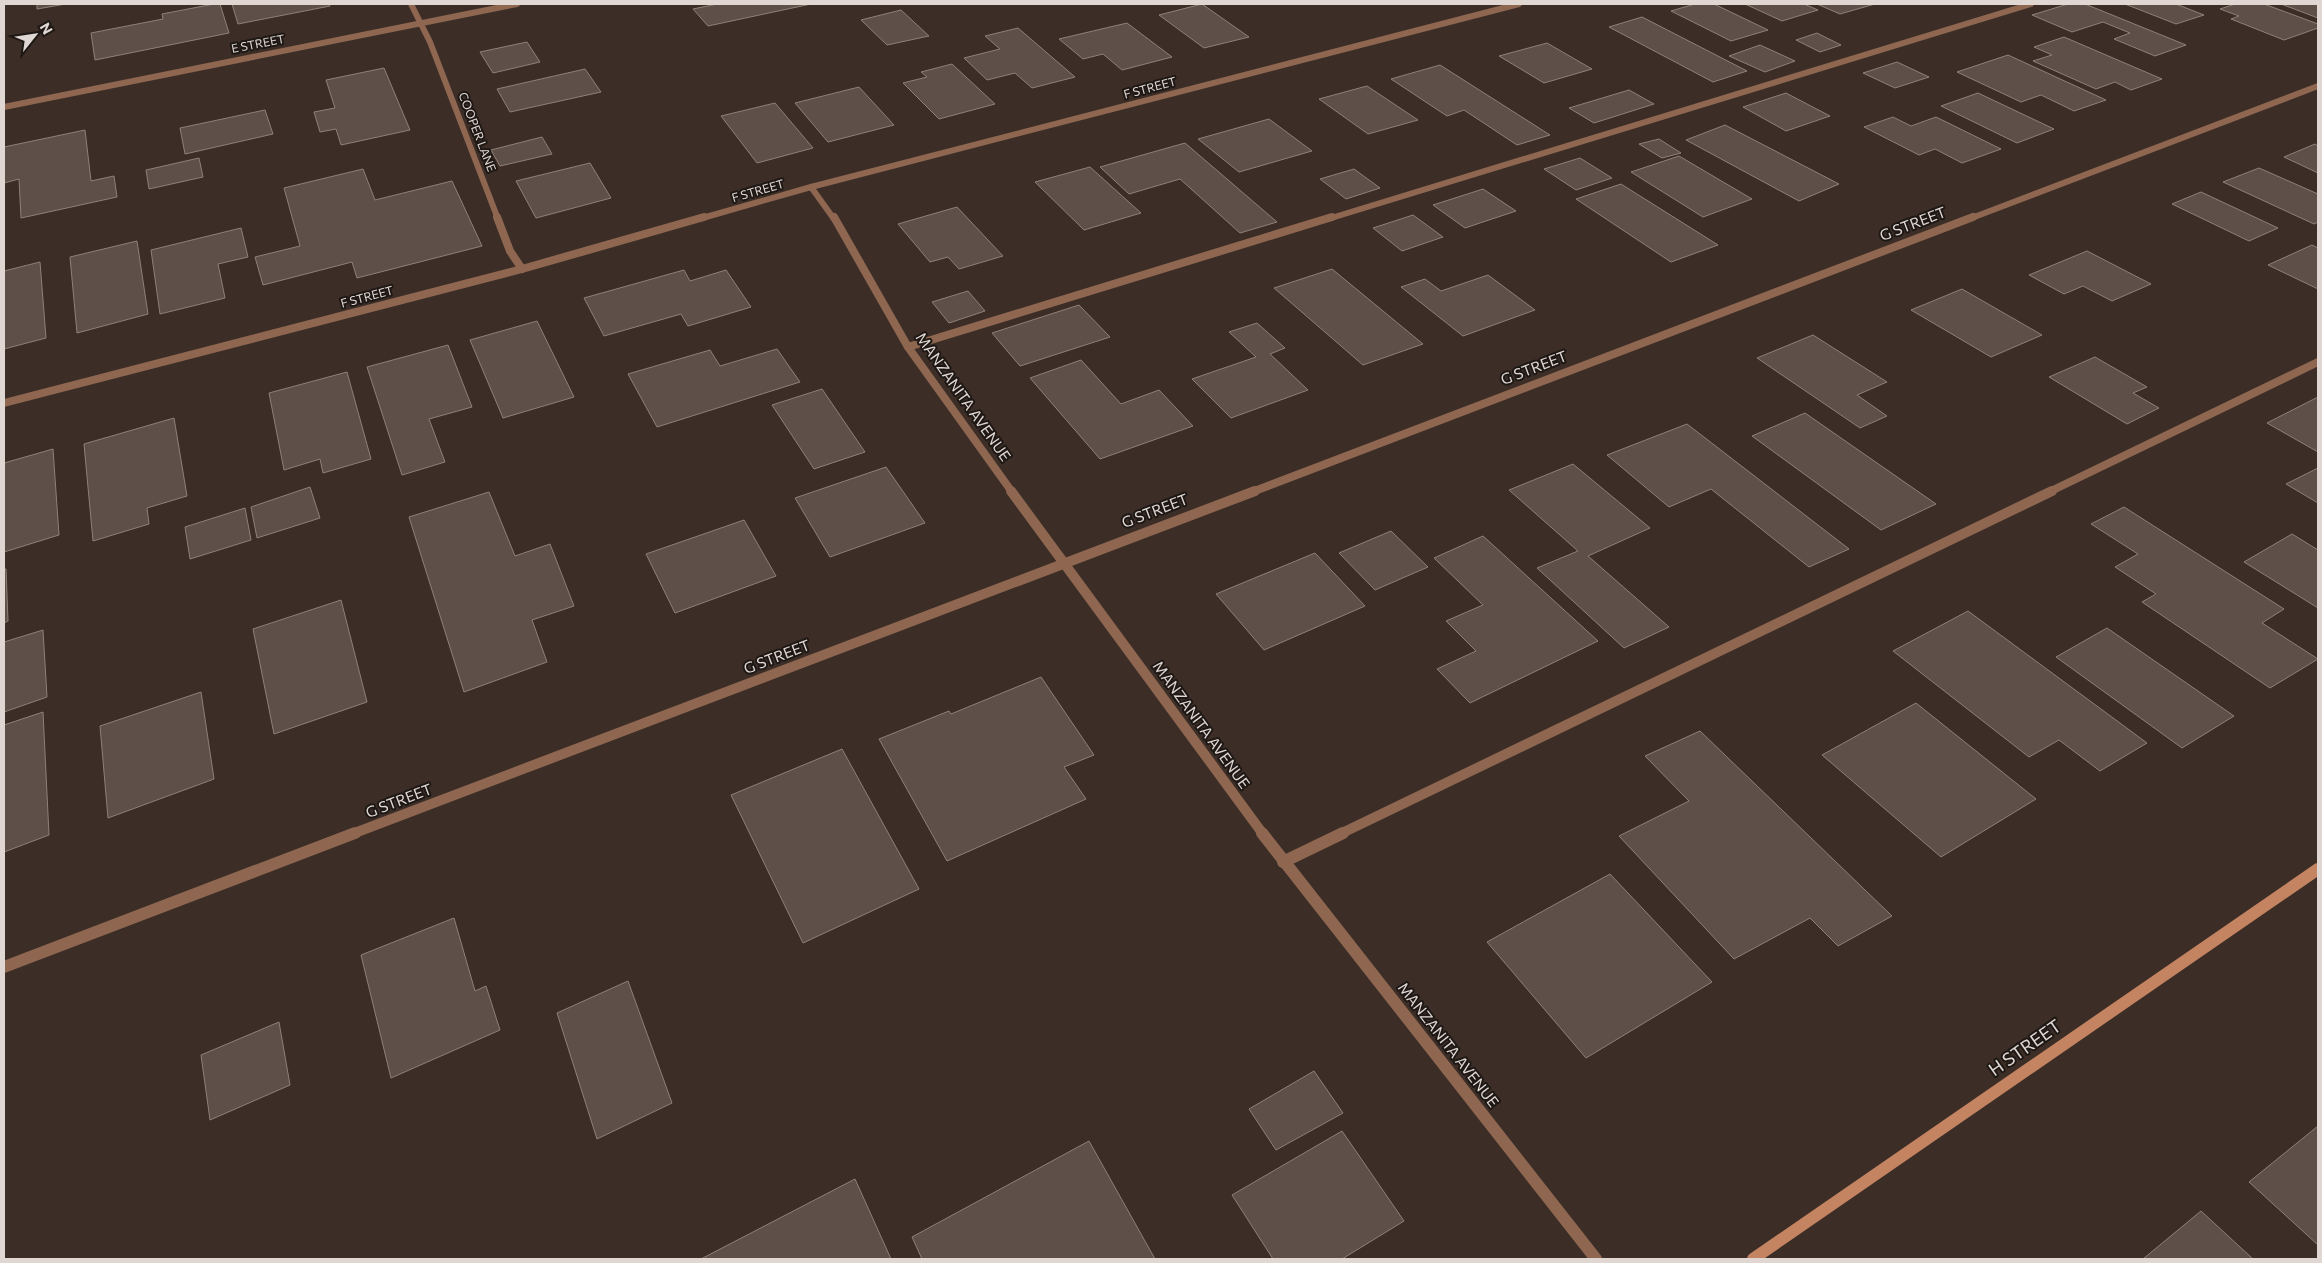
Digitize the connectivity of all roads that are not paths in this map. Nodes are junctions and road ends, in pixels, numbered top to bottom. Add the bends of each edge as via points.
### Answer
1 (411, 4) edge
2 (517, 4) edge
3 (1518, 4) edge
4 (2031, 4) edge
5 (419, 23) junction
6 (2318, 86) edge
7 (4, 107) edge
8 (811, 188) junction
9 (522, 269) junction
10 (908, 347) junction
11 (2318, 362) edge
12 (4, 403) edge
13 (1063, 563) junction
14 (1283, 862) junction
15 (2318, 869) edge
16 (4, 967) edge
17 (1596, 1259) edge
18 (1752, 1259) edge

1 - 5 street, COOPER LANE
2 - 5 street, E STREET
3 - 8 street, F STREET
4 - 10 street
5 - 7 street, E STREET
5 - 9 street, COOPER LANE via 430,42 510,251
6 - 13 street, G STREET
8 - 9 street, F STREET
8 - 10 street, MANZANITA AVENUE via 830,211
9 - 12 street, F STREET
10 - 13 street, MANZANITA AVENUE
11 - 14 street
13 - 14 street, MANZANITA AVENUE
13 - 16 street, G STREET
14 - 17 street, MANZANITA AVENUE
15 - 18 main road, H STREET

